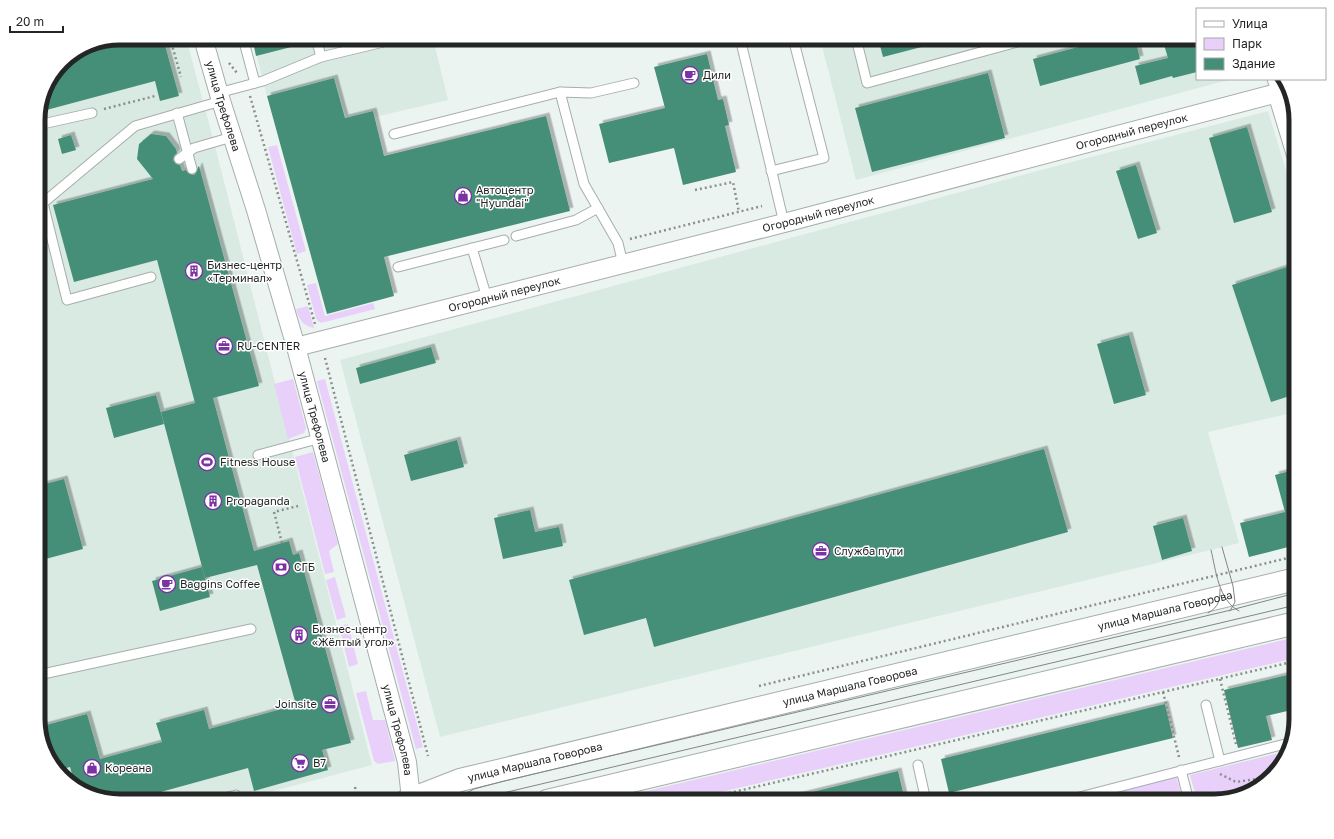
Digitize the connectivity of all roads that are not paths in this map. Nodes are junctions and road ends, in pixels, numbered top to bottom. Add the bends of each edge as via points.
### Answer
1 (205, 45) edge
2 (243, 45) edge
3 (318, 45) edge
4 (371, 45) edge
5 (742, 45) edge
6 (795, 45) edge
7 (858, 45) edge
8 (1006, 45) edge
9 (321, 57) junction
10 (634, 83) dead end
11 (251, 84) junction
12 (1274, 86) edge
13 (560, 92) junction
14 (220, 97) junction
15 (92, 113) road end
16 (177, 113) junction
17 (45, 124) edge
18 (1289, 133) edge
19 (394, 134) dead end
20 (232, 137) junction
21 (187, 153) junction
22 (179, 159) dead end
23 (192, 169) dead end
24 (771, 171) junction
25 (45, 201) edge
26 (598, 208) junction
27 (45, 211) edge
28 (784, 223) junction
29 (516, 236) dead end
30 (504, 240) dead end
31 (472, 248) junction
32 (623, 264) junction
33 (398, 267) dead end
34 (151, 277) dead end
35 (487, 298) junction
36 (296, 346) junction
37 (321, 438) junction
38 (258, 455) dead end
39 (1289, 581) edge
40 (1289, 625) edge
41 (251, 629) dead end
42 (45, 673) edge
43 (1206, 705) dead end
44 (1284, 744) edge
45 (1220, 760) junction
46 (918, 765) dead end
47 (1181, 770) junction
48 (410, 794) edge
49 (425, 794) edge
50 (576, 794) edge
51 (924, 794) edge
52 (1090, 794) edge
53 (1187, 794) edge

1 - 14 street, улица Трефолева
2 - 11 lane
3 - 9 lane
4 - 9 lane
5 - 24 lane
6 - 24 lane via 824,158
7 - 8 lane via 867,83
9 - 11 lane
10 - 13 lane via 591,93
11 - 14 lane
12 - 18 street, Огородный переулок
12 - 28 street, Огородный переулок
13 - 19 lane
13 - 26 lane via 584,184
14 - 16 lane
14 - 20 street, улица Трефолева
15 - 17 lane
16 - 21 lane
16 - 25 lane via 135,126
20 - 21 lane via 194,148
20 - 36 street, улица Трефолева
21 - 22 lane
21 - 23 lane
24 - 28 lane
26 - 29 lane via 576,220
26 - 32 lane via 618,242
27 - 34 lane via 68,300
28 - 32 street, Огородный переулок
30 - 31 lane
31 - 33 lane
31 - 35 lane
32 - 35 street, Огородный переулок
35 - 36 street, Огородный переулок
36 - 37 street, улица Трефолева
37 - 38 lane
37 - 48 street, улица Трефолева via 407,762
39 - 49 main road, улица Маршала Говорова via 460,780
40 - 50 main road
41 - 42 lane
43 - 45 lane
44 - 45 lane
45 - 47 lane
46 - 51 lane
47 - 52 lane
47 - 53 lane

